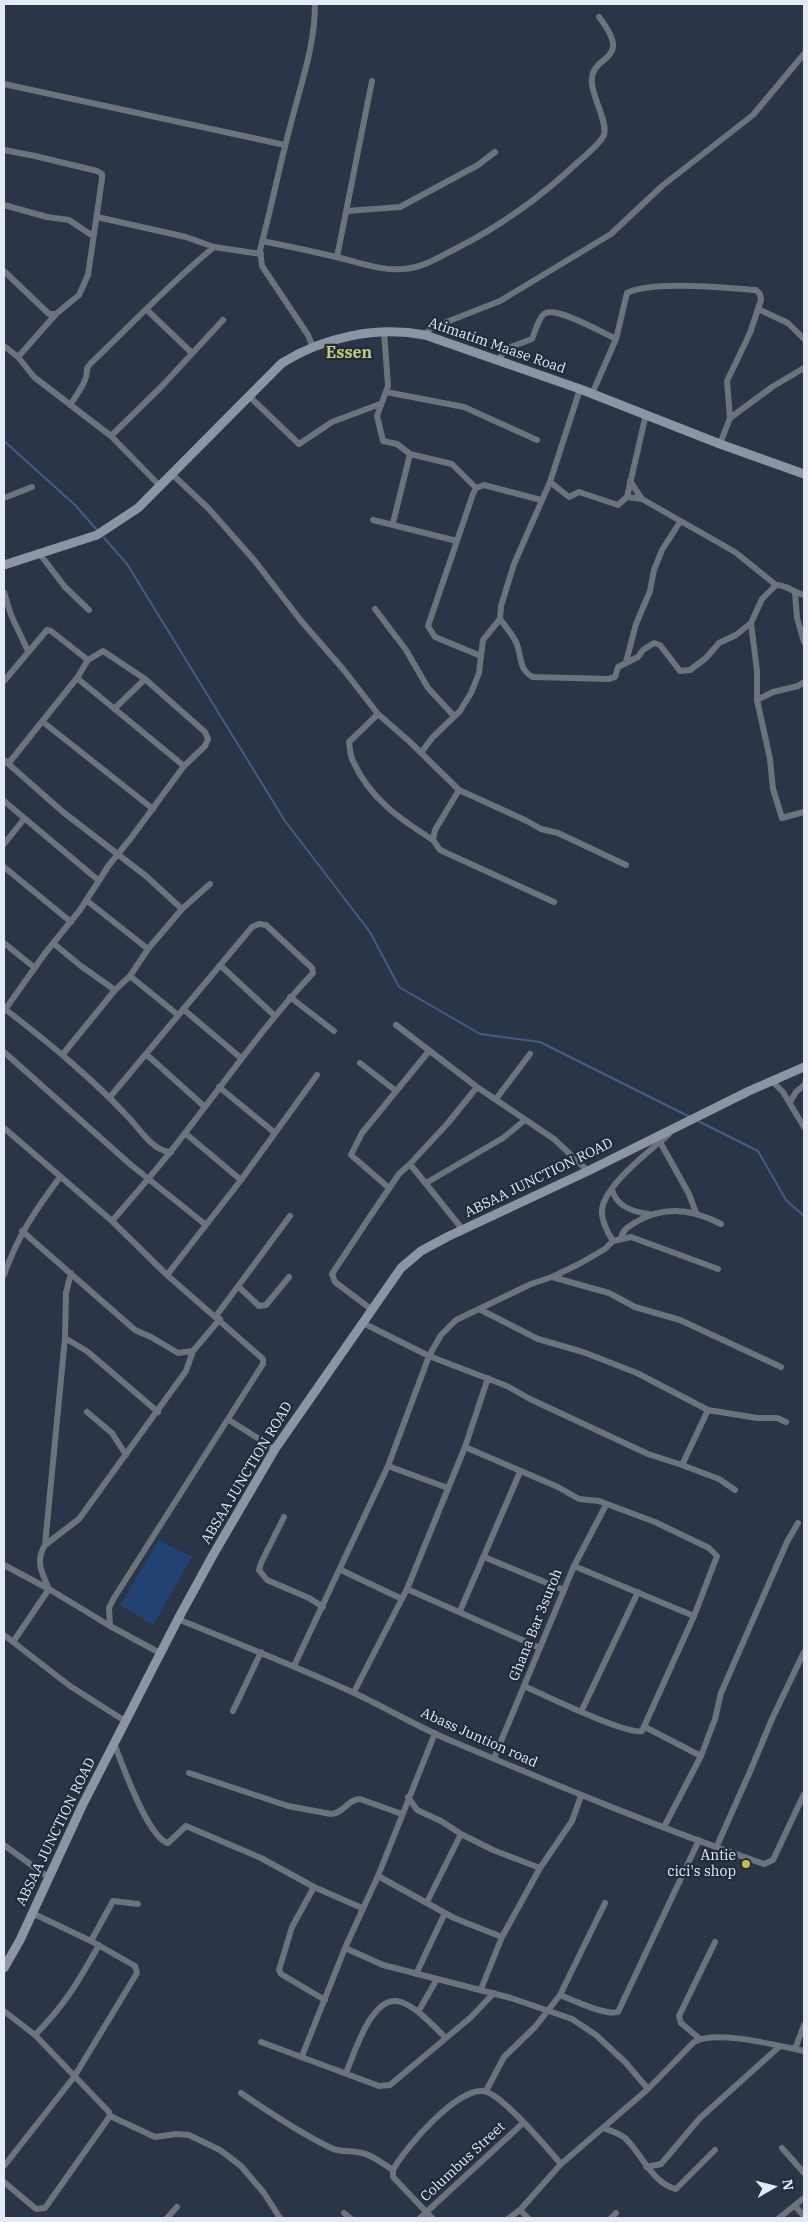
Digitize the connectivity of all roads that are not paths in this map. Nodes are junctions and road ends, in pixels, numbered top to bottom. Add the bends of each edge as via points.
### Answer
1 (315, 4) edge
2 (599, 17) dead end
3 (804, 54) edge
4 (372, 82) dead end
5 (4, 84) edge
6 (285, 145) junction
7 (4, 150) edge
8 (495, 152) dead end
9 (4, 205) edge
10 (347, 211) junction
11 (97, 217) junction
12 (94, 236) junction
13 (262, 241) junction
14 (214, 247) junction
15 (261, 254) junction
16 (337, 257) junction
17 (4, 271) edge
18 (758, 309) junction
19 (147, 310) junction
20 (56, 314) junction
21 (223, 320) dead end
22 (384, 331) junction
23 (425, 336) junction
24 (616, 339) junction
25 (804, 339) edge
26 (4, 346) edge
27 (313, 348) junction
28 (192, 353) junction
29 (18, 357) junction
30 (499, 360) junction
31 (804, 368) edge
32 (580, 389) junction
33 (386, 392) junction
34 (592, 394) junction
35 (249, 396) junction
36 (70, 404) junction
37 (380, 404) junction
38 (646, 414) junction
39 (730, 418) junction
40 (111, 436) junction
41 (537, 440) dead end
42 (720, 444) junction
43 (410, 454) junction
44 (804, 474) edge
45 (173, 475) junction
46 (630, 481) junction
47 (550, 482) junction
48 (32, 487) dead end
49 (160, 487) junction
50 (476, 488) junction
51 (627, 497) junction
52 (4, 498) edge
53 (642, 499) junction
54 (541, 500) junction
55 (373, 520) dead end
56 (680, 522) junction
57 (393, 523) junction
58 (458, 541) junction
59 (39, 553) junction
60 (4, 565) edge
61 (776, 585) junction
62 (4, 592) edge
63 (795, 593) junction
64 (804, 595) edge
65 (375, 609) dead end
66 (89, 610) dead end
67 (500, 620) junction
68 (751, 623) junction
69 (804, 642) edge
70 (28, 651) junction
71 (481, 656) junction
72 (88, 660) junction
73 (626, 662) junction
74 (77, 678) junction
75 (145, 679) junction
76 (4, 681) edge
77 (804, 683) edge
78 (757, 700) junction
79 (114, 709) junction
80 (378, 714) junction
81 (454, 716) junction
82 (43, 722) junction
83 (420, 753) junction
84 (6, 762) edge
85 (184, 766) junction
86 (459, 790) junction
87 (4, 801) edge
88 (153, 808) junction
89 (804, 812) edge
90 (24, 819) junction
91 (433, 840) junction
92 (4, 844) edge
93 (118, 854) junction
94 (626, 865) dead end
95 (4, 867) edge
96 (98, 880) junction
97 (210, 884) dead end
98 (86, 900) junction
99 (554, 902) dead end
100 (182, 909) junction
101 (71, 922) junction
102 (4, 943) edge
103 (53, 943) junction
104 (148, 949) junction
105 (220, 965) junction
106 (35, 968) junction
107 (130, 976) junction
108 (116, 990) junction
109 (290, 997) junction
110 (183, 1008) junction
111 (4, 1010) edge
112 (178, 1015) junction
113 (275, 1016) junction
114 (396, 1025) dead end
115 (334, 1032) dead end
116 (429, 1051) junction
117 (4, 1052) edge
118 (63, 1054) junction
119 (146, 1054) junction
120 (530, 1054) dead end
121 (241, 1058) junction
122 (360, 1062) dead end
123 (804, 1067) edge
124 (317, 1075) dead end
125 (772, 1081) junction
126 (804, 1085) edge
127 (219, 1087) junction
128 (477, 1087) junction
129 (396, 1092) junction
130 (110, 1097) junction
131 (496, 1099) junction
132 (790, 1102) junction
133 (205, 1107) junction
134 (525, 1120) junction
135 (677, 1126) junction
136 (804, 1127) edge
137 (4, 1128) edge
138 (186, 1133) junction
139 (275, 1133) junction
140 (660, 1142) junction
141 (171, 1152) junction
142 (410, 1164) junction
143 (588, 1172) junction
144 (60, 1177) junction
145 (150, 1178) junction
146 (241, 1180) junction
147 (426, 1183) junction
148 (390, 1188) junction
149 (612, 1190) junction
150 (696, 1213) junction
151 (649, 1214) junction
152 (290, 1216) dead end
153 (112, 1221) junction
154 (721, 1224) dead end
155 (206, 1225) junction
156 (463, 1230) junction
157 (22, 1231) junction
158 (621, 1239) junction
159 (613, 1241) junction
160 (718, 1269) dead end
161 (71, 1273) junction
162 (4, 1275) edge
163 (167, 1275) junction
164 (289, 1277) dead end
165 (552, 1277) junction
166 (238, 1286) junction
167 (371, 1309) junction
168 (480, 1309) junction
169 (218, 1317) junction
170 (363, 1323) junction
171 (65, 1338) junction
172 (192, 1351) junction
173 (429, 1356) junction
174 (781, 1367) dead end
175 (488, 1378) junction
176 (708, 1410) junction
177 (87, 1412) dead end
178 (158, 1412) junction
179 (228, 1420) junction
180 (786, 1422) dead end
181 (464, 1447) junction
182 (275, 1449) junction
183 (126, 1455) junction
184 (682, 1465) junction
185 (388, 1466) junction
186 (520, 1472) junction
187 (448, 1488) junction
188 (735, 1490) dead end
189 (606, 1505) junction
190 (284, 1517) dead end
191 (798, 1523) dead end
192 (44, 1546) junction
193 (484, 1558) junction
194 (4, 1565) edge
195 (574, 1566) junction
196 (341, 1570) junction
197 (49, 1589) junction
198 (407, 1589) junction
199 (564, 1590) junction
200 (638, 1592) junction
201 (402, 1599) junction
202 (323, 1606) junction
203 (460, 1611) junction
204 (694, 1616) junction
205 (178, 1619) junction
206 (110, 1626) junction
207 (4, 1635) edge
208 (13, 1642) junction
209 (540, 1648) junction
210 (261, 1652) junction
211 (804, 1652) edge
212 (160, 1653) junction
213 (294, 1666) junction
214 (524, 1686) junction
215 (354, 1692) junction
216 (233, 1711) dead end
217 (581, 1712) junction
218 (125, 1720) junction
219 (645, 1727) junction
220 (435, 1733) junction
221 (114, 1743) junction
222 (701, 1756) junction
223 (494, 1758) junction
224 (189, 1773) dead end
225 (804, 1794) edge
226 (408, 1796) junction
227 (581, 1796) junction
228 (402, 1814) junction
229 (664, 1827) junction
230 (461, 1834) junction
231 (699, 1840) junction
232 (4, 1845) edge
233 (716, 1848) junction
234 (540, 1868) junction
235 (378, 1876) junction
236 (48, 1877) junction
237 (314, 1887) junction
238 (427, 1902) junction
239 (138, 1904) dead end
240 (605, 1904) dead end
241 (362, 1908) junction
242 (32, 1913) junction
243 (445, 1913) junction
244 (502, 1937) junction
245 (90, 1940) junction
246 (715, 1942) dead end
247 (98, 1945) junction
248 (345, 1948) junction
249 (4, 1968) edge
250 (416, 1974) junction
251 (437, 1979) junction
252 (481, 1989) junction
253 (494, 1993) junction
254 (560, 1995) junction
255 (326, 2000) junction
256 (550, 2010) junction
257 (4, 2011) edge
258 (418, 2012) junction
259 (804, 2025) edge
260 (35, 2035) junction
261 (446, 2038) junction
262 (700, 2039) junction
263 (261, 2042) dead end
264 (780, 2046) junction
265 (794, 2049) junction
266 (804, 2051) edge
267 (302, 2056) junction
268 (346, 2073) junction
269 (74, 2077) junction
270 (648, 2089) junction
271 (486, 2091) junction
272 (241, 2093) dead end
273 (110, 2116) junction
274 (522, 2124) junction
275 (603, 2128) junction
276 (782, 2148) dead end
277 (715, 2150) dead end
278 (561, 2164) junction
279 (4, 2166) edge
280 (646, 2167) junction
281 (393, 2170) junction
282 (804, 2172) edge
283 (4, 2182) edge
284 (804, 2198) edge
285 (795, 2206) junction
286 (177, 2207) dead end
287 (520, 2210) junction
288 (427, 2212) junction
289 (804, 2216) edge
290 (167, 2218) edge
291 (280, 2218) edge
292 (420, 2218) edge
293 (432, 2218) edge
294 (509, 2218) edge
295 (528, 2218) edge
296 (779, 2218) edge

1 - 6 street via 314,35
2 - 16 street via 614,43 612,51 591,76 605,127 604,135 560,179 488,233 428,264 400,270 376,268
3 - 23 street via 753,115 662,186 611,234 500,301 431,328
4 - 10 street
5 - 6 street
6 - 13 street
7 - 11 street via 102,174
8 - 10 street via 478,165 400,208
9 - 12 street via 70,220
10 - 16 street
11 - 12 street
11 - 14 street via 186,237
12 - 20 street via 88,275 79,295
13 - 15 street
13 - 16 street
14 - 15 street
14 - 19 street via 174,280
15 - 27 street via 262,266 308,335
17 - 20 street via 49,314
18 - 24 street via 761,300 756,290 703,286 630,291 625,295
18 - 25 street via 788,323
18 - 39 street via 728,381
19 - 28 street
19 - 36 street via 87,368 82,386
20 - 29 street
21 - 28 street
22 - 23 street, Atimatim Maase Road
22 - 27 street, Atimatim Maase Road via 351,336
22 - 33 street via 388,376
23 - 30 street, Atimatim Maase Road
24 - 30 street via 568,316 545,313 532,338 505,349
24 - 34 street
26 - 29 street
27 - 35 street, Atimatim Maase Road via 282,363
28 - 40 street
29 - 36 street via 34,378
30 - 32 street, Atimatim Maase Road
31 - 39 street
32 - 34 street, Atimatim Maase Road
32 - 47 street
33 - 37 street
33 - 41 street via 464,407
34 - 38 street, Atimatim Maase Road
35 - 37 street via 299,444 332,422
35 - 45 street, Atimatim Maase Road
36 - 40 street
37 - 43 street via 377,416 383,441 397,444
38 - 42 street, Atimatim Maase Road
38 - 46 street
39 - 42 street
40 - 49 street
42 - 44 street, Atimatim Maase Road
43 - 50 street via 452,464
43 - 57 street
45 - 49 street, Atimatim Maase Road
45 - 80 street via 209,509 254,560
46 - 51 street
46 - 53 street
47 - 51 street via 571,498 579,492 618,505
47 - 54 street
48 - 52 street
49 - 59 street, Atimatim Maase Road via 138,508 97,534
50 - 54 street via 484,485
50 - 58 street
51 - 53 street
53 - 56 street
54 - 67 street via 514,564
55 - 57 street
56 - 61 street via 735,552
56 - 73 street via 654,570
57 - 58 street
58 - 71 street via 428,626 435,637
59 - 60 street, Atimatim Maase Road
59 - 66 street via 65,587
61 - 63 street
61 - 68 street via 762,599
62 - 70 street
63 - 64 street
63 - 69 street via 797,618
65 - 81 street via 406,650 428,688
67 - 71 street via 485,637
67 - 73 street via 517,644 523,668 533,677 613,678 618,667
68 - 73 street via 719,643 706,658 685,672 680,671 657,644
68 - 78 street
70 - 72 street via 47,630
70 - 76 street
71 - 81 street via 479,673 471,693
72 - 74 street
72 - 75 street via 103,651
74 - 79 street
74 - 82 street
75 - 79 street
75 - 85 street via 205,732 208,739 205,746
77 - 78 street
78 - 89 street via 773,789 782,818
79 - 85 street
80 - 83 street
80 - 91 street via 349,742 352,760 376,798 398,818
81 - 83 street
82 - 84 street
82 - 88 street
83 - 86 street
84 - 93 street
85 - 88 street
86 - 91 street via 435,830
86 - 94 street
87 - 90 street
88 - 93 street
90 - 92 street
90 - 96 street
91 - 99 street via 440,850
93 - 96 street
93 - 100 street
95 - 101 street
96 - 98 street
97 - 100 street
98 - 101 street
98 - 104 street
100 - 104 street
101 - 103 street
102 - 106 street
103 - 106 street
103 - 108 street
104 - 107 street
105 - 109 street via 252,927 266,926 313,970
105 - 110 street
105 - 113 street
106 - 111 street
107 - 108 street
107 - 112 street
108 - 118 street
109 - 113 street
109 - 115 street
110 - 112 street
110 - 121 street
111 - 118 street
112 - 119 street
113 - 121 street
114 - 116 street
116 - 128 street
116 - 129 street
117 - 145 street via 131,1165
118 - 130 street
119 - 130 street
119 - 133 street
120 - 131 street
121 - 127 street
122 - 129 street
123 - 125 street, ABSAA JUNCTION ROAD
124 - 139 street
125 - 132 street
125 - 135 street, ABSAA JUNCTION ROAD
126 - 132 street
127 - 133 street
127 - 139 street
128 - 131 street
128 - 142 street
129 - 148 street via 362,1133 351,1155
130 - 141 street via 151,1143 158,1149
131 - 134 street
132 - 136 street
133 - 138 street
134 - 143 street via 554,1139
134 - 147 street via 503,1138
135 - 140 street
135 - 143 street, ABSAA JUNCTION ROAD
137 - 144 street
138 - 141 street
138 - 146 street
139 - 146 street
140 - 149 street via 630,1168
140 - 150 street
141 - 145 street
142 - 147 street
142 - 148 street
143 - 156 street, ABSAA JUNCTION ROAD
144 - 153 street
144 - 157 street
145 - 153 street
145 - 155 street
146 - 155 street
147 - 156 street
148 - 167 street via 332,1274 335,1282
149 - 151 street via 618,1203 630,1210
149 - 159 street via 602,1206 602,1215
150 - 151 street via 680,1210
150 - 154 street
151 - 158 street via 626,1228
152 - 166 street
153 - 163 street
155 - 163 street
156 - 167 street, ABSAA JUNCTION ROAD via 409,1260
157 - 161 street
157 - 162 street
158 - 159 street
158 - 160 street via 631,1237
159 - 165 street via 605,1249
161 - 171 street via 66,1293
161 - 172 street via 135,1330 178,1354
163 - 169 street
164 - 166 street via 263,1306
165 - 168 street via 530,1284
165 - 174 street via 609,1293 635,1307 680,1320
166 - 169 street
167 - 170 street, ABSAA JUNCTION ROAD
168 - 173 street via 456,1320 441,1335
168 - 176 street via 538,1340 583,1352 637,1373
169 - 172 street
169 - 179 street via 264,1361
170 - 173 street
170 - 182 street, ABSAA JUNCTION ROAD
171 - 178 street via 88,1352
171 - 192 street
172 - 178 street via 186,1371
173 - 175 street
173 - 185 street
175 - 181 street
175 - 184 street via 648,1454
176 - 180 street via 777,1418
176 - 184 street
177 - 183 street via 112,1434
178 - 183 street
179 - 182 street
179 - 206 street via 114,1598 109,1608
181 - 186 street
181 - 187 street
182 - 205 street, ABSAA JUNCTION ROAD
183 - 192 street via 79,1519
184 - 188 street via 718,1479
185 - 187 street
185 - 196 street
186 - 189 street via 558,1487 572,1497
186 - 193 street
187 - 198 street
189 - 195 street, Ghana Bar 3suroh
189 - 204 street via 655,1522 714,1552 717,1558
190 - 202 street via 260,1563 260,1570 267,1580
191 - 222 street via 721,1693
192 - 197 street via 39,1563
193 - 199 street
193 - 203 street
194 - 197 street
195 - 199 street, Ghana Bar 3suroh
195 - 200 street
196 - 201 street
196 - 202 street
197 - 206 street
197 - 208 street
198 - 201 street
198 - 203 street
199 - 209 street, Ghana Bar 3suroh
200 - 204 street
200 - 217 street
201 - 215 street
202 - 213 street
203 - 209 street
204 - 219 street
205 - 210 street, Abass Juntion road
205 - 212 street, ABSAA JUNCTION ROAD
206 - 212 street
207 - 208 street
208 - 218 street via 70,1686
209 - 214 street, Ghana Bar 3suroh
210 - 213 street, Abass Juntion road
210 - 216 street
211 - 233 street
212 - 218 street, ABSAA JUNCTION ROAD
213 - 215 street, Abass Juntion road
214 - 217 street
214 - 223 street, Ghana Bar 3suroh
215 - 220 street, Abass Juntion road
217 - 219 street via 638,1732
218 - 221 street, ABSAA JUNCTION ROAD
219 - 222 street
220 - 223 street, Abass Juntion road
220 - 226 street
221 - 236 street, ABSAA JUNCTION ROAD
221 - 237 street via 138,1804 155,1833 165,1843 185,1826 262,1858
222 - 229 street
223 - 227 street, Abass Juntion road
224 - 228 street via 281,1804 331,1814 338,1813 355,1799
225 - 233 street, Abass Juntion road via 773,1860 767,1865
226 - 228 street
226 - 230 street via 417,1810
227 - 229 street, Abass Juntion road
227 - 234 street via 572,1821
228 - 235 street
229 - 231 street, Abass Juntion road
230 - 234 street
230 - 238 street
231 - 233 street, Abass Juntion road
231 - 254 street via 618,2012 603,2011
232 - 236 street
234 - 244 street
235 - 238 street
235 - 241 street
236 - 242 street, ABSAA JUNCTION ROAD
237 - 241 street
237 - 255 street via 292,1927 279,1970
238 - 243 street
239 - 245 street via 113,1901
240 - 254 street
241 - 248 street
242 - 245 street
242 - 249 street, ABSAA JUNCTION ROAD
243 - 244 street
243 - 250 street
244 - 252 street
245 - 247 street
246 - 262 street via 680,2016 681,2023
247 - 260 street via 69,1997
247 - 269 street via 135,1966 137,1973
248 - 250 street
248 - 255 street
250 - 251 street
251 - 252 street
251 - 258 street
252 - 253 street
253 - 256 street
253 - 261 street
254 - 256 street
255 - 267 street
256 - 270 street via 572,2019 596,2035
256 - 271 street via 504,2057
257 - 260 street
258 - 261 street
258 - 268 street via 397,2001 376,2010
259 - 265 street
260 - 269 street
261 - 268 street via 390,2085 378,2086
262 - 264 street via 723,2037
262 - 270 street
263 - 267 street
264 - 265 street
264 - 280 street via 700,2118 660,2164
265 - 266 street
267 - 268 street
269 - 273 street
269 - 279 street
270 - 275 street
271 - 274 street
271 - 281 street via 467,2094 433,2120
272 - 281 street via 331,2148 361,2152
273 - 283 street via 45,2208 36,2209
273 - 291 street via 155,2138 189,2135 220,2150 241,2166
274 - 278 street
274 - 288 street, Columbus Street
275 - 278 street
275 - 280 street via 626,2139
276 - 282 street
277 - 280 street via 676,2189 670,2188
278 - 287 street
281 - 288 street via 393,2177
284 - 285 street
285 - 289 street
285 - 296 street
286 - 290 street
287 - 294 street
287 - 295 street
288 - 292 street, Columbus Street
288 - 293 street

